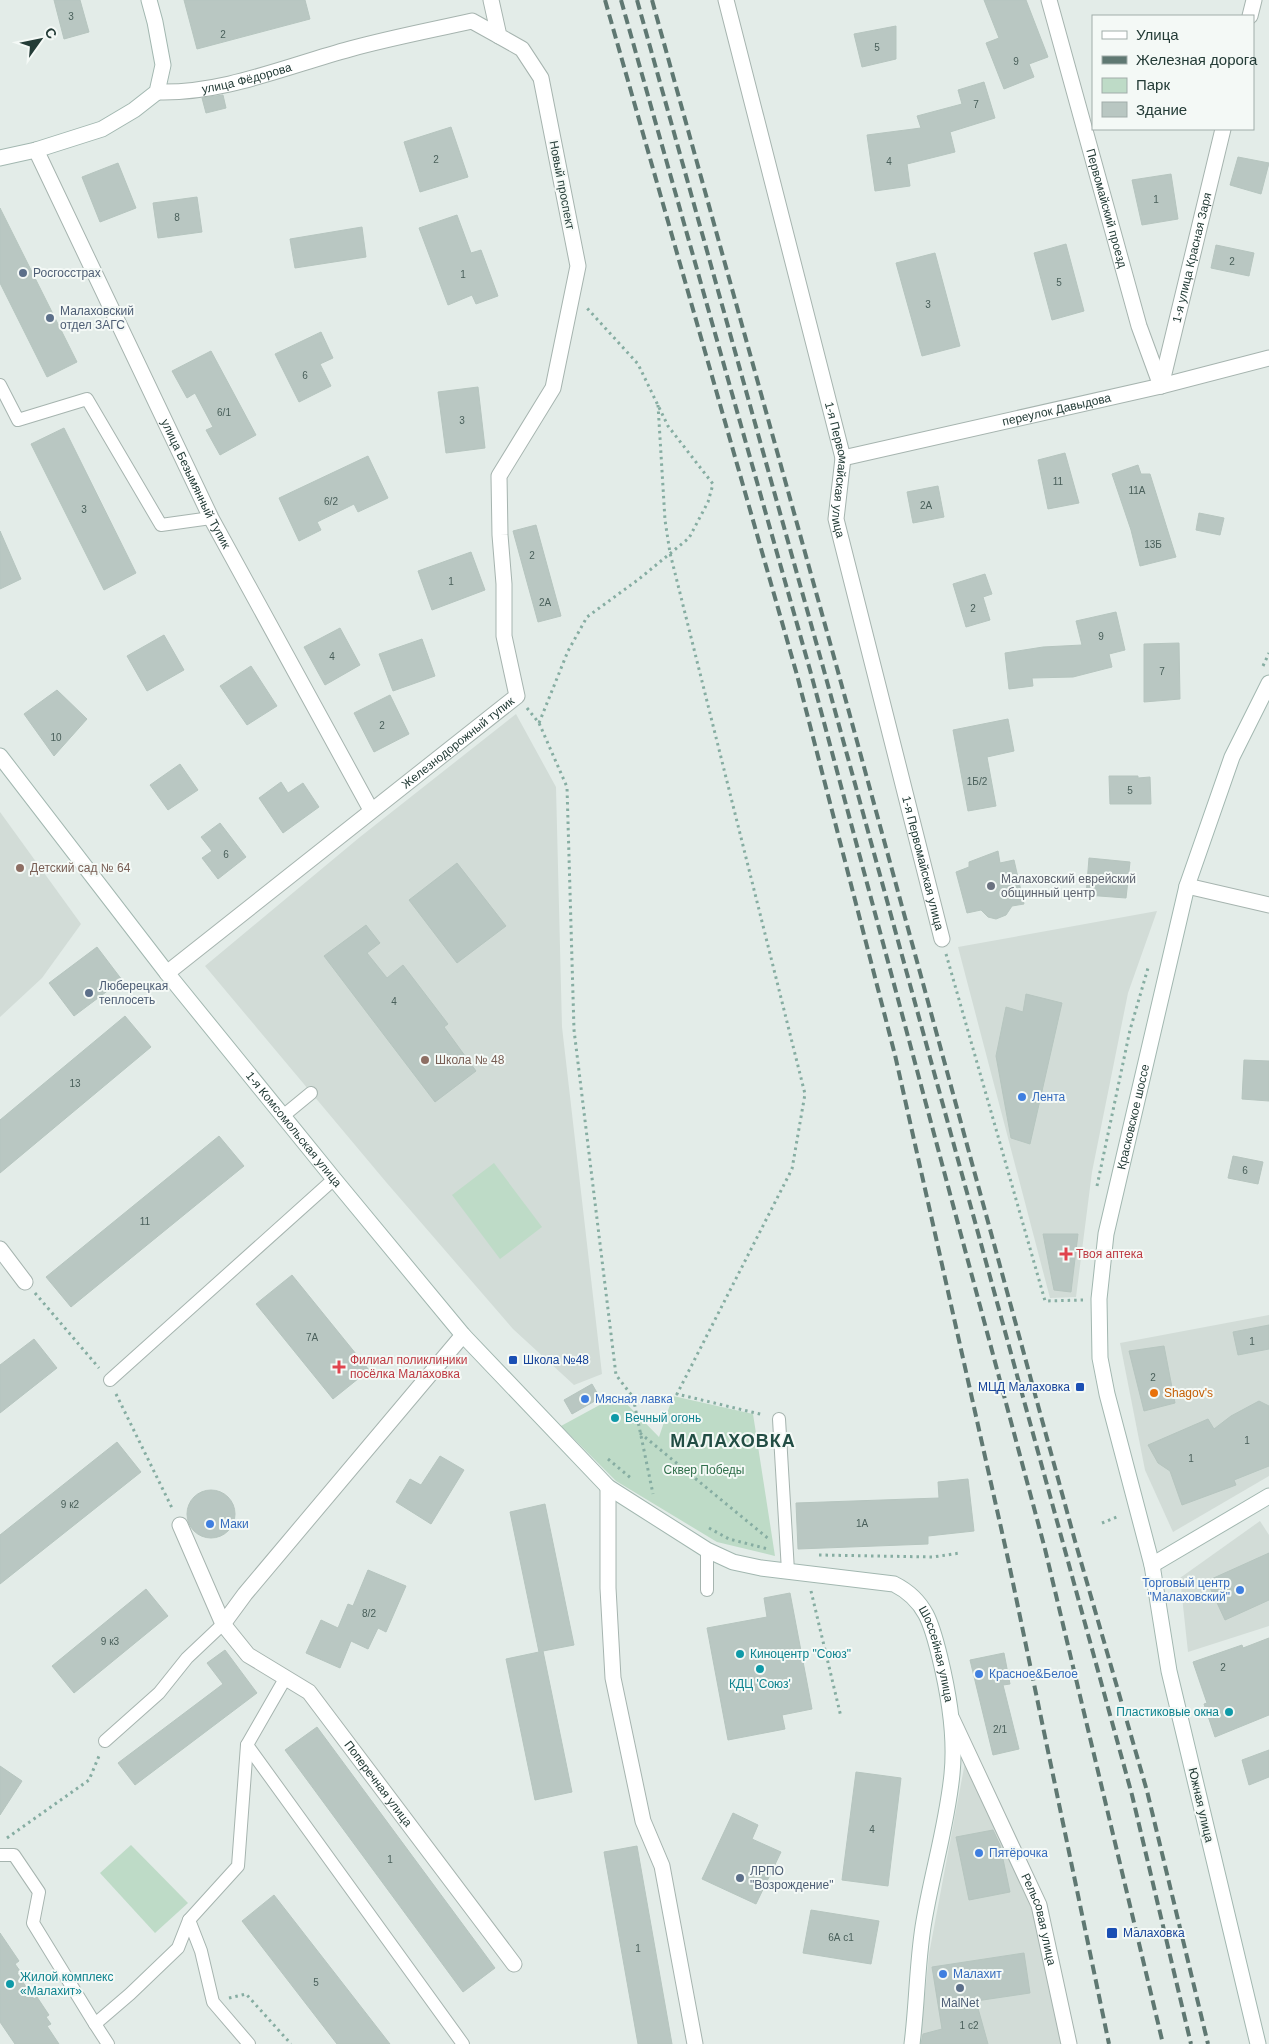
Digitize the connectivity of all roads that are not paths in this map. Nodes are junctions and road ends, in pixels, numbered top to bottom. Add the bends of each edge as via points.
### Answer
1 (149, 0) edge
2 (491, 0) edge
3 (726, 0) edge
4 (1049, 0) edge
5 (1254, 0) edge
6 (1250, 15) edge
7 (499, 36) junction
8 (157, 92) junction
9 (1223, 130) edge
10 (36, 150) junction
11 (0, 158) edge
12 (1269, 358) edge
13 (0, 385) edge
14 (1161, 386) junction
15 (553, 388) joint
16 (842, 458) junction
17 (211, 518) junction
18 (1269, 682) edge
19 (1, 758) edge
20 (371, 810) junction
21 (1187, 886) junction
22 (1269, 905) edge
23 (942, 939) road end
24 (167, 973) junction
25 (311, 1092) dead end
26 (283, 1116) junction
27 (334, 1179) junction
28 (0, 1249) edge
29 (25, 1282) dead end
30 (463, 1335) junction
31 (110, 1380) dead end
32 (779, 1419) road end
33 (608, 1487) junction
34 (1269, 1496) edge
35 (180, 1525) dead end
36 (707, 1550) junction
37 (1152, 1565) junction
38 (788, 1571) junction
39 (707, 1590) dead end
40 (223, 1624) junction
41 (286, 1677) junction
42 (952, 1718) junction
43 (105, 1741) road end
44 (247, 1745) junction
45 (0, 1855) edge
46 (189, 1920) junction
47 (514, 1964) dead end
48 (95, 2024) junction
49 (108, 2044) edge
50 (249, 2044) edge
51 (463, 2044) edge
52 (695, 2044) edge
53 (912, 2044) edge
54 (1069, 2044) edge
55 (1258, 2044) edge

1 - 8 street via 163,64
2 - 7 street
3 - 16 street, 1-я Первомайская улица
4 - 14 street, Первомайский проезд via 1139,326
5 - 6 street
7 - 8 street, улица Фёдорова via 472,21 351,48 215,87
7 - 15 street, Новый проспект via 522,49 541,78 578,266
8 - 10 street via 102,129
9 - 14 street, 1-я улица Красная Заря
10 - 11 street
10 - 17 street, улица Безымянный Тупик
12 - 14 street, переулок Давыдова
13 - 17 lane via 18,420 87,399 161,525
14 - 16 street, переулок Давыдова
15 - 20 street, Железнодорожный тупик via 499,476 504,636 517,696
16 - 23 street, 1-я Первомайская улица via 836,519
17 - 20 street, улица Безымянный Тупик
18 - 21 street, Красковское шоссе via 1232,757
19 - 24 street, 1-я Комсомольская улица
20 - 24 street, Железнодорожный тупик
21 - 22 street
21 - 37 street, Красковское шоссе via 1106,1234 1099,1299 1100,1358 1107,1394
24 - 26 street, 1-я Комсомольская улица
25 - 26 lane
26 - 27 street, 1-я Комсомольская улица
27 - 30 street, 1-я Комсомольская улица
27 - 31 lane
28 - 29 street
30 - 33 street, 1-я Комсомольская улица
30 - 40 street via 244,1594
32 - 38 lane
33 - 36 street, Шоссейная улица
33 - 52 street via 608,1588 614,1678 643,1821 662,1866
34 - 37 street
35 - 40 street, Поперечная улица
36 - 38 street, Шоссейная улица via 733,1562
36 - 39 lane
37 - 55 street, Южная улица via 1169,1671
38 - 42 street, Шоссейная улица via 884,1582 908,1591 929,1618
40 - 41 street, Поперечная улица via 248,1655
40 - 43 lane via 187,1658 159,1693
41 - 44 lane
41 - 47 street, Поперечная улица via 309,1692
42 - 53 street, Шоссейная улица via 952,1774 920,1949
42 - 54 street, Рельсовая улица via 1039,1905
44 - 46 lane via 238,1866
44 - 51 lane
45 - 48 lane via 14,1855 38,1892 34,1923
46 - 48 lane via 178,1948
46 - 50 lane via 213,2002
48 - 49 lane

